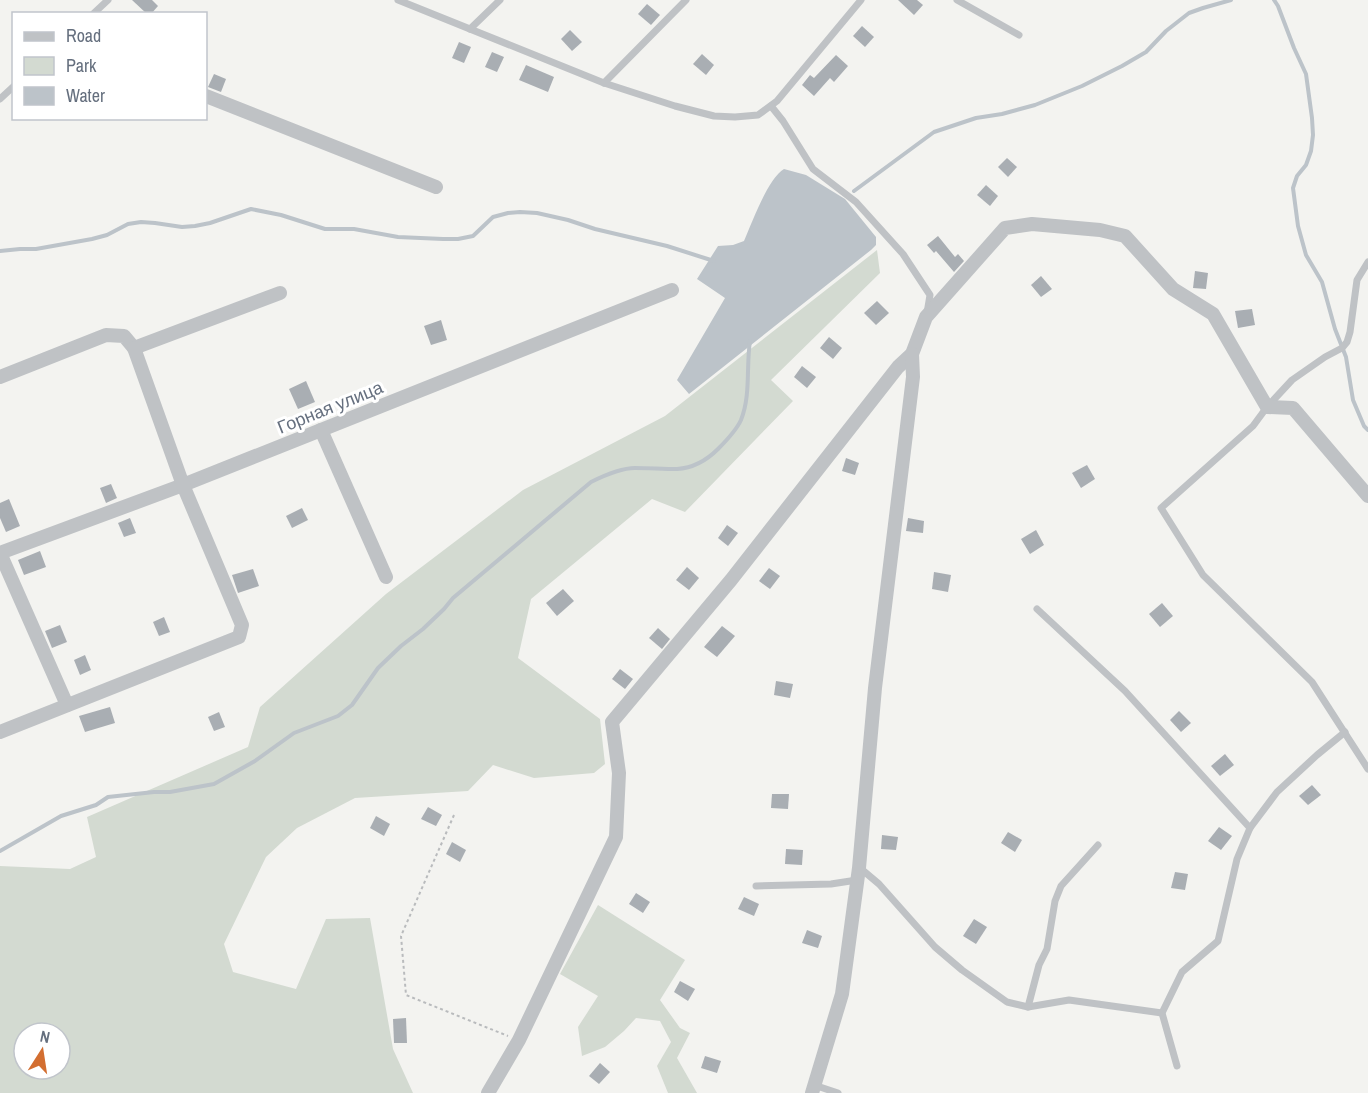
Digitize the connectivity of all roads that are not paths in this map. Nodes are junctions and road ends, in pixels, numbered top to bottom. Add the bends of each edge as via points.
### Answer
1 (108, 0) edge
2 (398, 0) edge
3 (500, 0) edge
4 (686, 0) edge
5 (861, 0) edge
6 (957, 0) edge
7 (95, 12) edge
8 (470, 29) junction
9 (1019, 35) dead end
10 (604, 83) junction
11 (12, 88) edge
12 (207, 96) edge
13 (0, 99) edge
14 (771, 106) junction
15 (436, 188) dead end
16 (1368, 262) edge
17 (672, 290) dead end
18 (280, 293) dead end
19 (926, 317) junction
20 (134, 348) junction
21 (912, 354) junction
22 (0, 377) edge
23 (1267, 407) junction
24 (321, 430) junction
25 (183, 484) junction
26 (1368, 496) edge
27 (0, 553) edge
28 (386, 578) dead end
29 (1037, 609) dead end
30 (67, 705) junction
31 (0, 732) edge
32 (1345, 732) junction
33 (1368, 769) edge
34 (1250, 828) junction
35 (1098, 845) dead end
36 (858, 874) junction
37 (756, 886) dead end
38 (1028, 1007) junction
39 (1162, 1013) junction
40 (1177, 1066) dead end
41 (813, 1089) edge
42 (488, 1093) edge
43 (838, 1093) edge

1 - 7 lane
2 - 8 lane
3 - 8 lane
4 - 10 lane
5 - 14 lane
6 - 9 lane
8 - 10 lane
10 - 14 lane via 714,116 758,115
11 - 13 lane
12 - 15 street
14 - 19 lane via 813,169 856,202 903,254 930,296
16 - 23 lane via 1357,280 1347,342 1292,380
17 - 24 street, Горная улица
18 - 20 street
19 - 21 street
19 - 23 street via 1005,228 1032,224 1125,236 1173,289 1214,314
20 - 22 street via 124,336 106,335
20 - 25 street
21 - 36 street via 913,377 875,688
21 - 42 street via 612,722 619,774 616,837 519,1040
23 - 26 street via 1293,408
23 - 32 lane via 1253,426 1161,508 1203,575 1311,682
24 - 25 street, Горная улица
24 - 28 street
25 - 27 street, Горная улица
25 - 30 street via 242,625 239,637
27 - 30 street
29 - 34 lane via 1125,691
30 - 31 street
32 - 33 lane
32 - 34 lane via 1277,792
34 - 39 lane via 1238,859 1218,940 1182,972
35 - 38 lane via 1061,886 1047,949
36 - 37 lane via 831,884
36 - 38 lane via 879,884 935,947 962,970 1007,1002
36 - 41 street via 842,994
38 - 39 lane via 1069,1000
39 - 40 lane
41 - 43 lane

